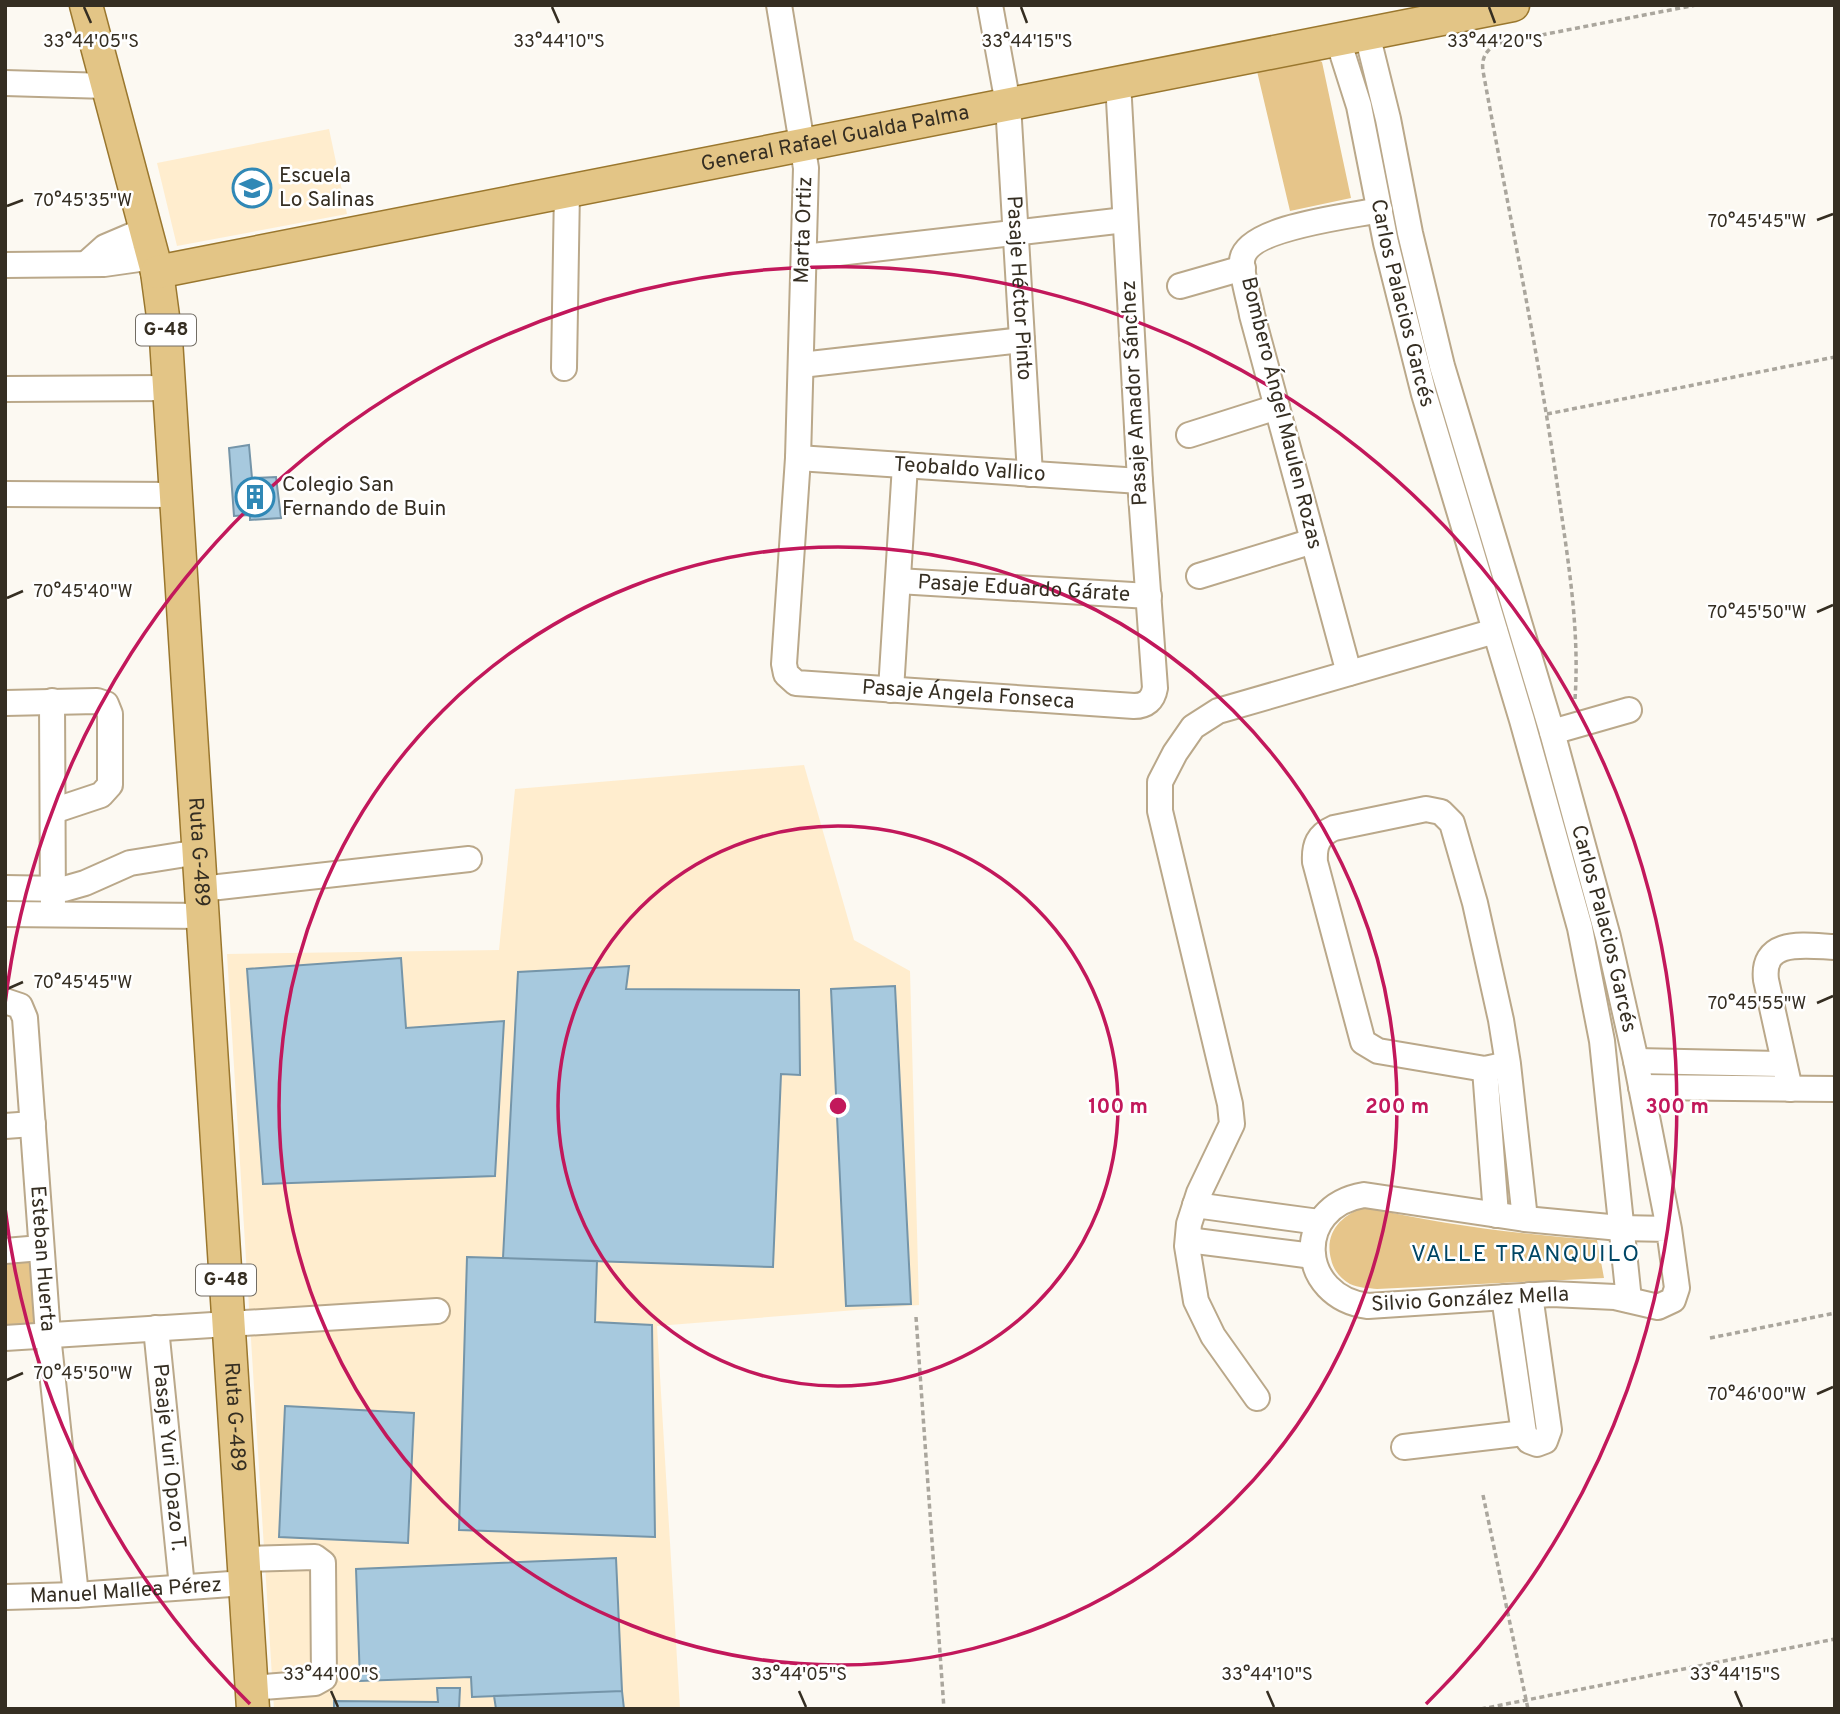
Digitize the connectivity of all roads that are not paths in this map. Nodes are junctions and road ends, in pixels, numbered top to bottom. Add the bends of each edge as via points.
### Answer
1 (86, 5) edge
2 (779, 5) edge
3 (990, 5) edge
4 (1513, 5) edge
5 (1352, 37) junction
6 (1118, 82) junction
7 (5, 83) edge
8 (107, 86) junction
9 (1008, 104) junction
10 (804, 145) junction
11 (567, 190) junction
12 (1380, 210) junction
13 (1125, 220) junction
14 (1016, 233) junction
15 (152, 253) junction
16 (804, 257) junction
17 (5, 265) edge
18 (1243, 268) junction
19 (1180, 286) dead end
20 (1022, 340) junction
21 (801, 365) junction
22 (564, 368) dead end
23 (169, 388) junction
24 (5, 389) edge
25 (1277, 407) junction
26 (1189, 435) dead end
27 (798, 458) junction
28 (905, 465) junction
29 (1030, 474) junction
30 (1140, 481) junction
31 (5, 494) edge
32 (176, 495) junction
33 (1313, 541) junction
34 (1499, 558) junction
35 (1476, 565) junction
36 (1199, 576) dead end
37 (898, 581) junction
38 (1149, 596) junction
39 (1495, 631) junction
40 (1349, 673) junction
41 (788, 678) joint
42 (891, 690) junction
43 (52, 701) junction
44 (1149, 702) joint
45 (5, 703) edge
46 (1629, 710) dead end
47 (1552, 732) junction
48 (54, 811) junction
49 (199, 852) junction
50 (468, 859) dead end
51 (5, 888) edge
52 (52, 888) junction
53 (202, 902) junction
54 (5, 914) edge
55 (53, 914) junction
56 (1835, 947) edge
57 (12, 1004) edge
58 (1636, 1061) junction
59 (1784, 1064) junction
60 (1496, 1067) junction
61 (1641, 1087) junction
62 (1790, 1089) junction
63 (1835, 1089) edge
64 (33, 1124) junction
65 (5, 1126) edge
66 (1195, 1205) junction
67 (1496, 1215) junction
68 (1525, 1219) junction
69 (1319, 1222) junction
70 (1620, 1228) junction
71 (1669, 1229) junction
72 (1188, 1240) junction
73 (41, 1248) junction
74 (5, 1251) edge
75 (1313, 1256) junction
76 (1530, 1295) junction
77 (1504, 1297) junction
78 (1629, 1300) junction
79 (1669, 1304) joint
80 (437, 1311) dead end
81 (228, 1323) junction
82 (156, 1328) junction
83 (48, 1335) junction
84 (5, 1338) edge
85 (1257, 1398) dead end
86 (1524, 1433) junction
87 (1404, 1447) dead end
88 (244, 1571) junction
89 (182, 1587) junction
90 (76, 1595) junction
91 (5, 1597) edge
92 (252, 1698) edge

1 - 8 main road, Ruta G-489 / G-48
2 - 10 street, Marta Ortiz
3 - 9 street, Pasaje Héctor Pinto
4 - 5 main road, General Rafael Gualda Palma
5 - 6 main road, General Rafael Gualda Palma
5 - 12 street, Carlos Palacios Garcés via 1359,106
5 - 34 street, Carlos Palacios Garcés via 1388,118 1441,366
6 - 9 main road, General Rafael Gualda Palma
6 - 13 street, Pasaje Amador Sánchez
7 - 8 street
8 - 15 main road, Ruta G-489 / G-48
9 - 10 main road, General Rafael Gualda Palma
9 - 14 street, Pasaje Héctor Pinto
10 - 11 main road, General Rafael Gualda Palma
10 - 16 street, Marta Ortiz
11 - 15 main road, General Rafael Gualda Palma
11 - 22 street
12 - 18 street, Bombero Ángel Maulen Rozas via 1268,234 1246,248
12 - 35 street, Carlos Palacios Garcés via 1424,394
13 - 14 street
13 - 30 street, Pasaje Amador Sánchez
14 - 16 street
14 - 20 street, Pasaje Héctor Pinto
15 - 17 street via 105,247 86,264
15 - 23 main road, Ruta G-489 / G-48 via 163,308
16 - 21 street, Marta Ortiz
18 - 19 street
18 - 25 street, Bombero Ángel Maulen Rozas
20 - 21 street
20 - 29 street, Pasaje Héctor Pinto
21 - 27 street, Marta Ortiz
23 - 24 street
23 - 32 main road, Ruta G-489 / G-48
25 - 26 street
25 - 33 street, Bombero Ángel Maulen Rozas
27 - 28 street, Teobaldo Vallico
27 - 41 street, Marta Ortiz via 784,664
28 - 29 street, Teobaldo Vallico
28 - 37 street
29 - 30 street, Teobaldo Vallico
30 - 38 street, Pasaje Amador Sánchez
31 - 32 street
32 - 49 main road, Ruta G-489 / G-48
33 - 36 street
33 - 40 street, Bombero Ángel Maulen Rozas
34 - 35 street
34 - 47 street, Carlos Palacios Garcés
35 - 39 street, Carlos Palacios Garcés
37 - 38 street, Pasaje Eduardo Gárate
37 - 42 street
38 - 44 street, Pasaje Amador Sánchez via 1155,688
39 - 40 street
39 - 70 street, Carlos Palacios Garcés via 1567,876 1590,973 1611,1108
40 - 66 street via 1218,711 1193,727 1160,782 1160,811 1232,1124
41 - 42 street, Pasaje Ángela Fonseca via 801,684
42 - 44 street, Pasaje Ángela Fonseca via 1134,706
43 - 45 street
43 - 48 street
43 - 48 street via 97,701 106,704 110,714 110,785 102,795
46 - 47 street
47 - 58 street, Carlos Palacios Garcés via 1593,877
48 - 52 street
49 - 52 street via 144,859 75,886
49 - 53 main road, Ruta G-489 / G-48
50 - 53 street
51 - 52 street
52 - 55 street
53 - 55 street
53 - 81 main road, Ruta G-489 / G-48
54 - 55 street
56 - 59 street via 1786,947 1774,953 1767,965 1766,981
57 - 64 street, Esteban Huerta via 25,1018
58 - 59 street
58 - 61 street, Carlos Palacios Garcés
59 - 62 street
60 - 60 street via 1501,1020 1459,840 1448,818 1426,809 1335,828 1322,835 1315,862 1363,1042 1378,1051
60 - 67 street
60 - 68 street
61 - 62 street
61 - 71 street, Carlos Palacios Garcés
62 - 63 street
64 - 65 street
64 - 73 street, Esteban Huerta
66 - 69 street
66 - 72 street
67 - 68 street
67 - 69 street via 1363,1195 1333,1206
68 - 70 street
69 - 75 street
70 - 71 street
70 - 78 street, Carlos Palacios Garcés
71 - 79 street, Carlos Palacios Garcés via 1677,1288
72 - 75 street
72 - 85 street via 1196,1301 1213,1336
73 - 74 street
73 - 83 street, Esteban Huerta
75 - 77 street, Silvio González Mella via 1328,1287 1359,1304
76 - 77 street, Silvio González Mella
76 - 78 street, Silvio González Mella
76 - 86 street via 1549,1430 1545,1441 1536,1444
77 - 86 street
78 - 79 street, Silvio González Mella via 1658,1307
80 - 81 street
81 - 82 street
81 - 88 main road, Ruta G-489 / G-48
82 - 83 street
82 - 89 street, Pasaje Yuri Opazo T.
83 - 84 street
83 - 90 street, Esteban Huerta
86 - 87 street
88 - 89 street, Manuel Mallea Pérez
88 - 92 main road, Ruta G-489 / G-48
88 - 92 street, Manuel Mallea Pérez via 315,1557 323,1563 324,1678
89 - 90 street, Manuel Mallea Pérez
90 - 91 street, Manuel Mallea Pérez

